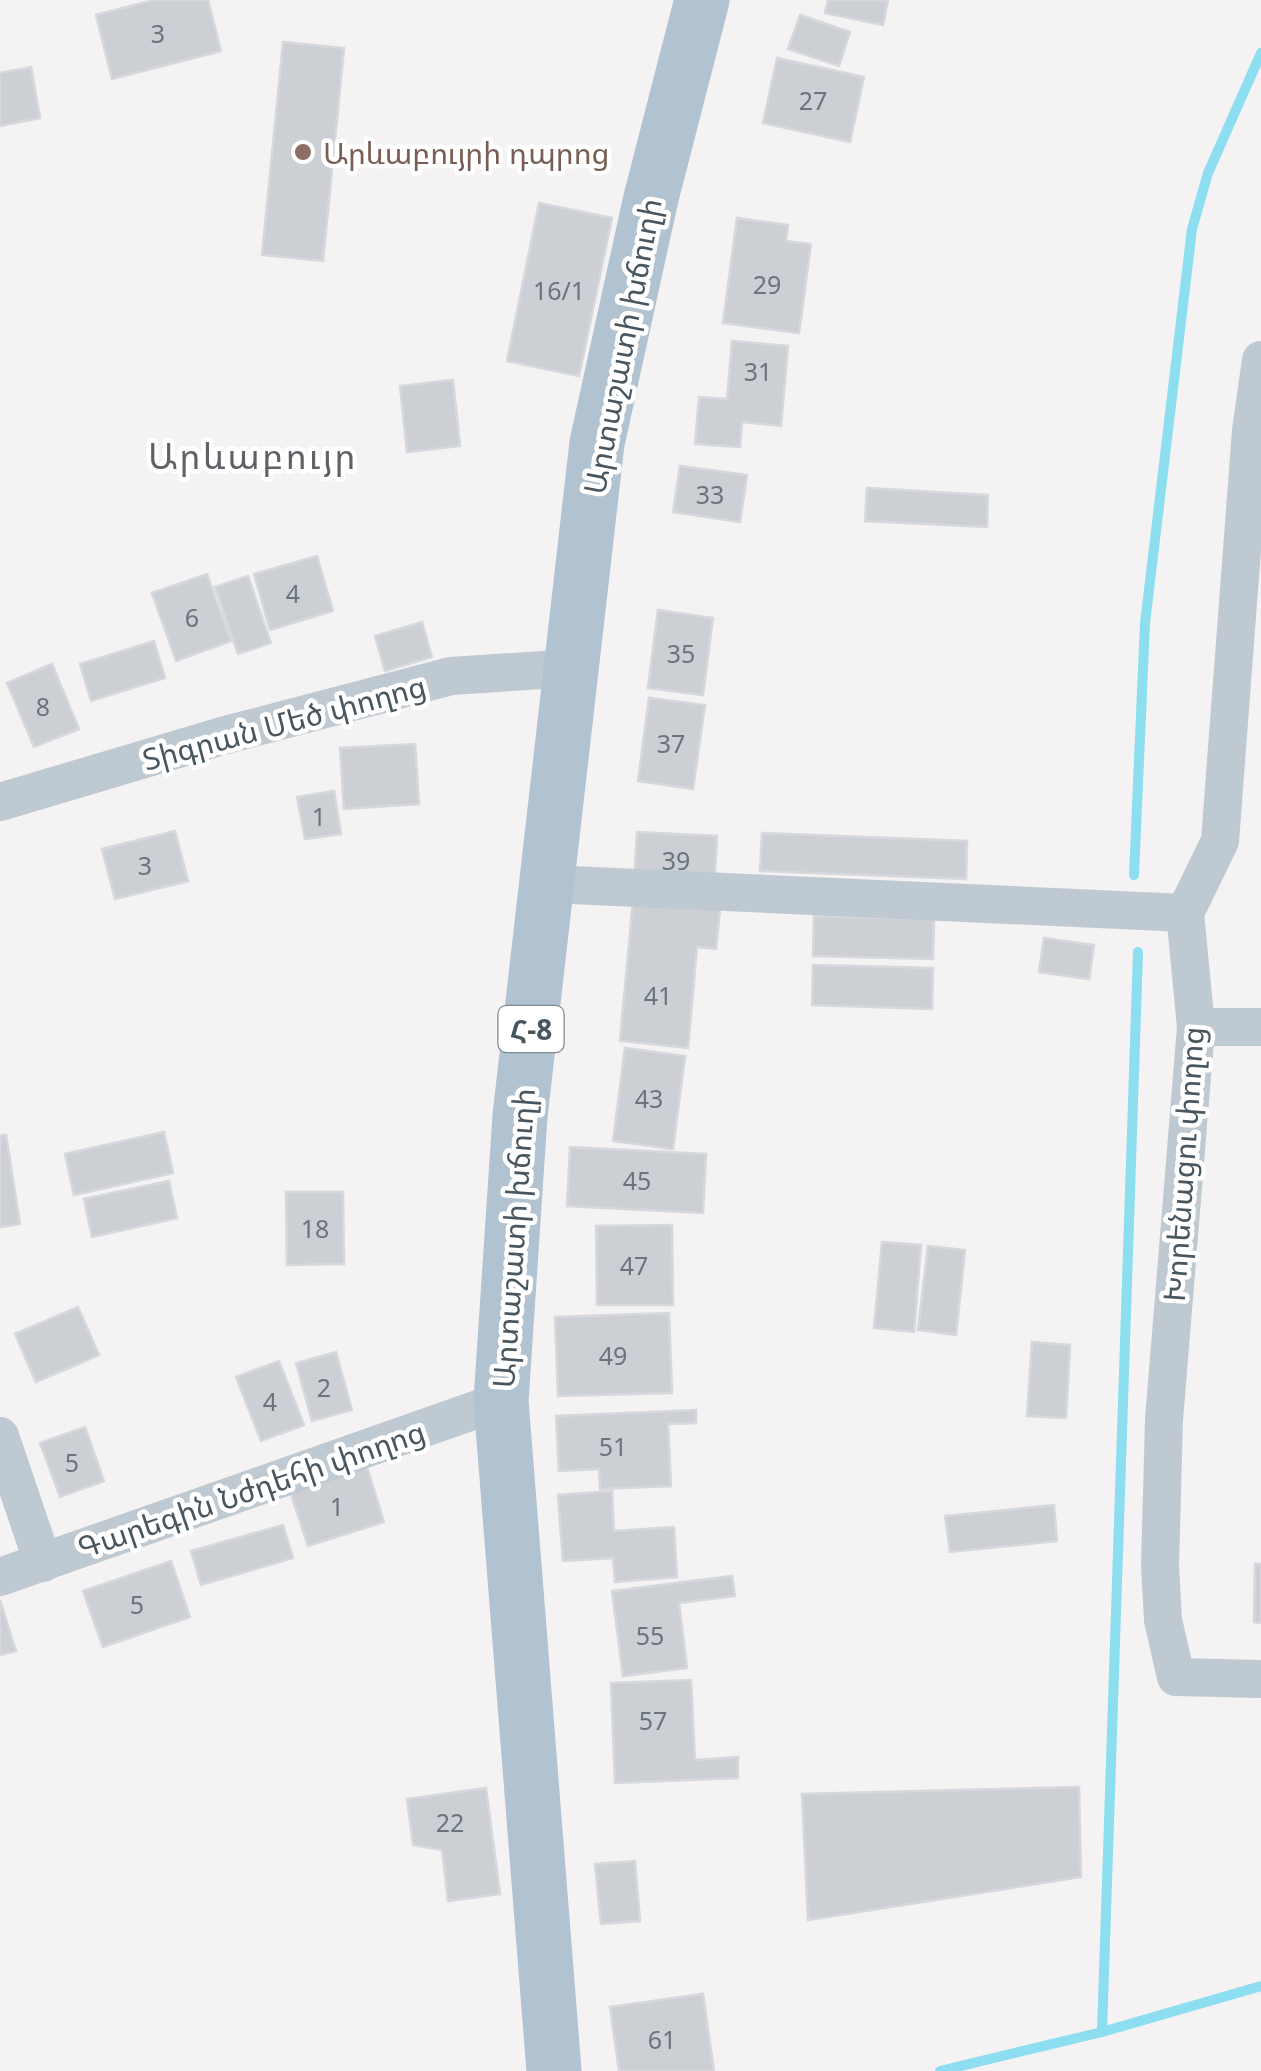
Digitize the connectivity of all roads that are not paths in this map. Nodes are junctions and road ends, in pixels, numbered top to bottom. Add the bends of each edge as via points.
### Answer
1 (702, 0) edge
2 (1261, 360) edge
3 (1256, 431) edge
4 (572, 668) junction
5 (0, 802) edge
6 (549, 884) junction
7 (1184, 913) junction
8 (1196, 1027) junction
9 (1261, 1027) edge
10 (501, 1401) junction
11 (0, 1436) edge
12 (42, 1562) junction
13 (0, 1577) edge
14 (1261, 1679) edge
15 (554, 2071) edge

1 - 4 main road, Արտաշատի խճուղի / Հ-8 via 598,443
2 - 3 street
3 - 7 street via 1220,840
4 - 5 street, Տիգրան Մեծ փողոց via 451,676
4 - 6 main road, Արտաշատի խճուղի / Հ-8
6 - 7 street
6 - 10 main road, Արտաշատի խճուղի / Հ-8 via 520,1116
7 - 8 street, Խորենացու փողոց
8 - 9 street
8 - 14 street, Խորենացու փողոց via 1164,1420 1163,1620 1176,1677
10 - 12 street, Գարեգին Նժդեհի փողոց
10 - 15 main road, Արտաշատի խճուղի / Հ-8
11 - 12 street
12 - 13 street, Գարեգին Նժդեհի փողոց

